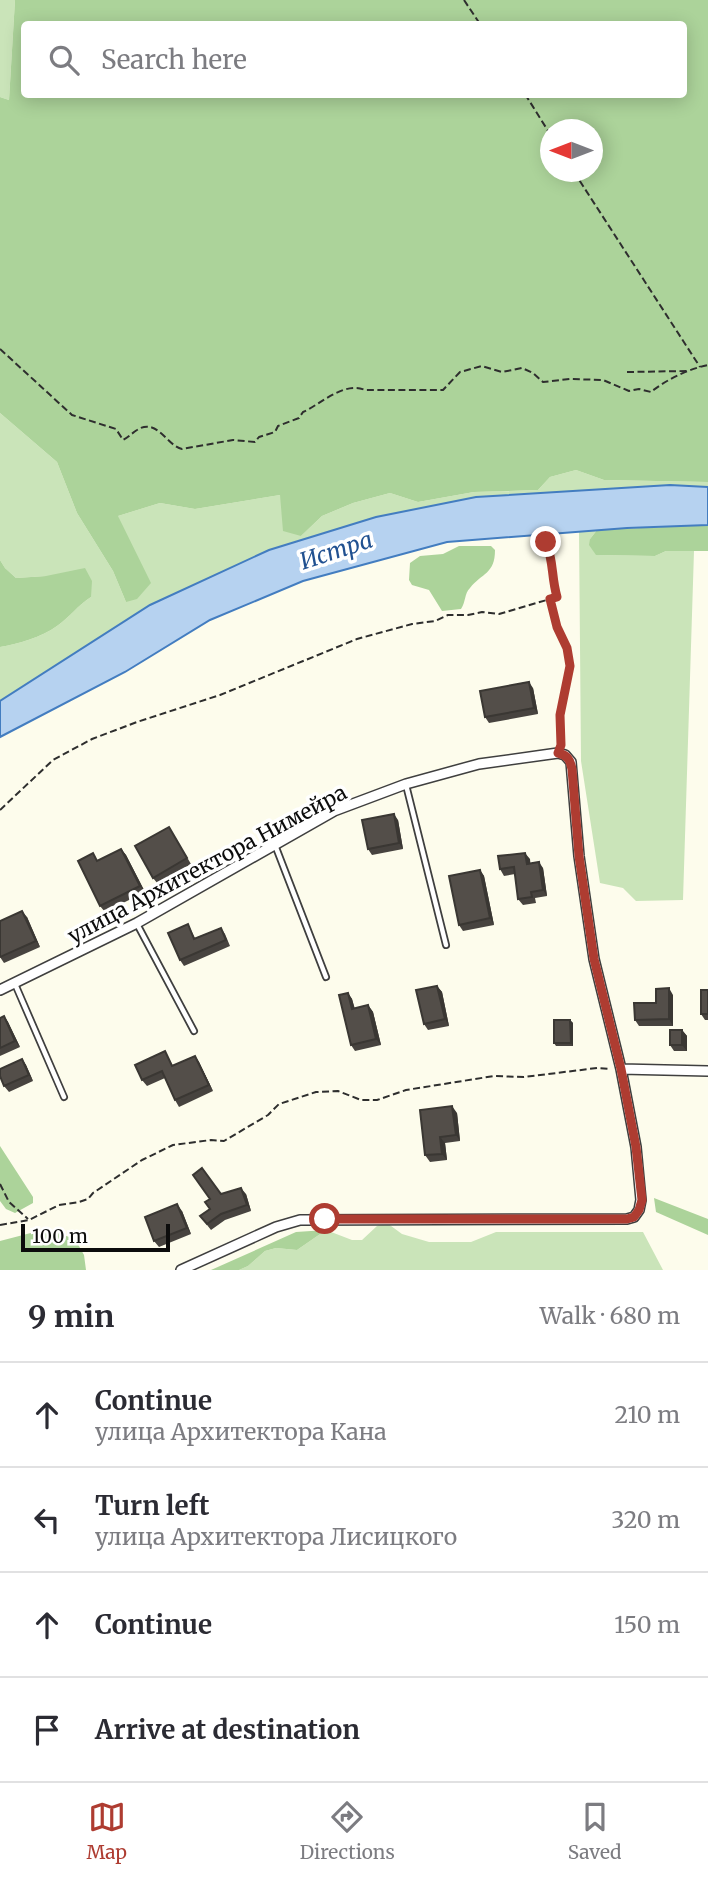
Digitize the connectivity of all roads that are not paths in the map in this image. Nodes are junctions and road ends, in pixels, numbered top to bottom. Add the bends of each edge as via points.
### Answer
1 (406, 784) junction
2 (274, 844) junction
3 (137, 923) junction
4 (446, 945) dead end
5 (326, 977) dead end
6 (15, 984) junction
7 (0, 990) edge
8 (194, 1031) dead end
9 (621, 1069) junction
10 (708, 1071) edge
11 (64, 1097) dead end
12 (181, 1270) edge

1 - 2 street, улица Архитектора Нимейра via 334,811
1 - 4 lane
1 - 9 street, улица Архитектора Нимейра via 479,764 558,753 571,762 594,959
2 - 3 street, улица Архитектора Нимейра
2 - 5 lane
3 - 6 street, улица Архитектора Нимейра
3 - 8 lane
6 - 7 street, улица Архитектора Нимейра
6 - 11 lane
9 - 10 street
9 - 12 street via 642,1200 634,1217 300,1220

